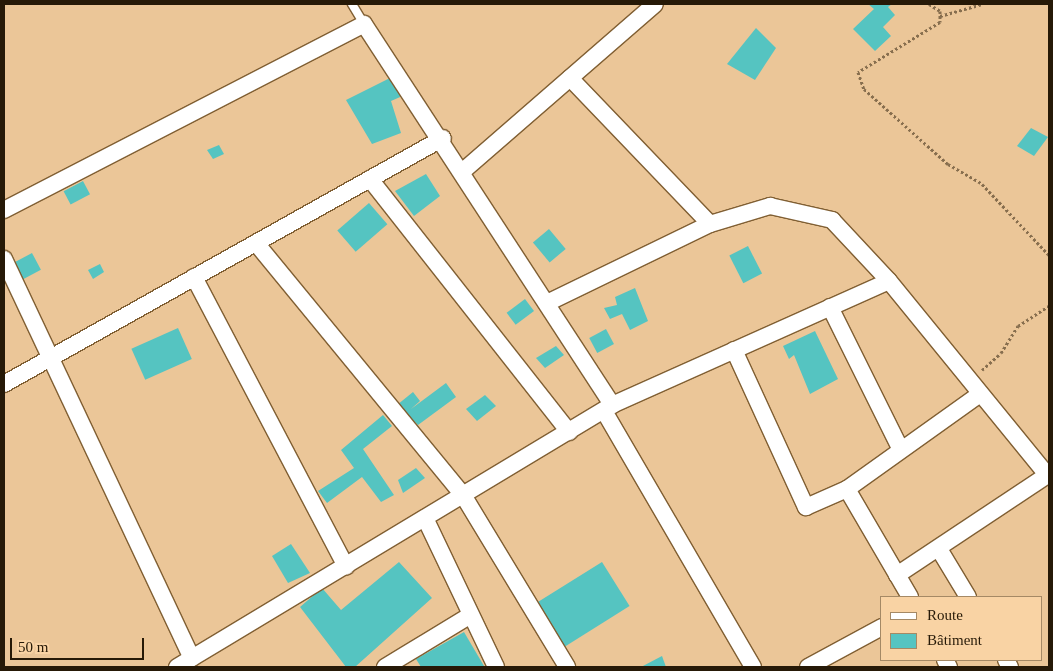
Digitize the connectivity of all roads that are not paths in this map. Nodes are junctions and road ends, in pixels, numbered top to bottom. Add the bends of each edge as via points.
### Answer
1 (352, 4) edge
2 (655, 4) edge
3 (364, 24) junction
4 (570, 78) junction
5 (443, 138) junction
6 (464, 171) junction
7 (370, 179) junction
8 (4, 210) edge
9 (710, 224) junction
10 (256, 243) junction
11 (4, 259) edge
12 (194, 277) junction
13 (889, 281) junction
14 (547, 303) junction
15 (830, 307) junction
16 (734, 350) junction
17 (54, 357) junction
18 (4, 384) edge
19 (980, 394) junction
20 (608, 408) junction
21 (569, 432) junction
22 (900, 448) junction
23 (1048, 474) edge
24 (847, 489) junction
25 (463, 495) junction
26 (425, 518) junction
27 (939, 549) junction
28 (346, 566) junction
29 (897, 576) junction
30 (909, 596) edge
31 (967, 596) edge
32 (471, 615) junction
33 (880, 628) edge
34 (192, 658) junction
35 (177, 667) edge
36 (385, 667) edge
37 (496, 667) edge
38 (568, 667) edge
39 (753, 667) edge
40 (808, 667) edge

1 - 3 lane
2 - 4 street
3 - 5 street
3 - 8 street
4 - 6 street
4 - 9 street
5 - 6 street
5 - 7 street
6 - 14 street
7 - 10 street
7 - 21 street
9 - 13 street via 770,206 832,220
9 - 14 street
10 - 12 street
10 - 25 street
11 - 17 street
12 - 17 street
12 - 28 street
13 - 15 street
13 - 19 street
14 - 20 street
15 - 16 street
15 - 22 street
16 - 20 street
16 - 24 street via 806,507
17 - 18 street
17 - 34 street
19 - 22 street
19 - 23 street
20 - 21 street
20 - 39 street
21 - 25 street
22 - 24 street
23 - 27 street
24 - 29 street
25 - 26 street
25 - 38 street
26 - 28 street
26 - 32 street
27 - 29 street
27 - 31 street
28 - 34 street
29 - 30 street
32 - 36 street
32 - 37 street
33 - 40 street
34 - 35 street

